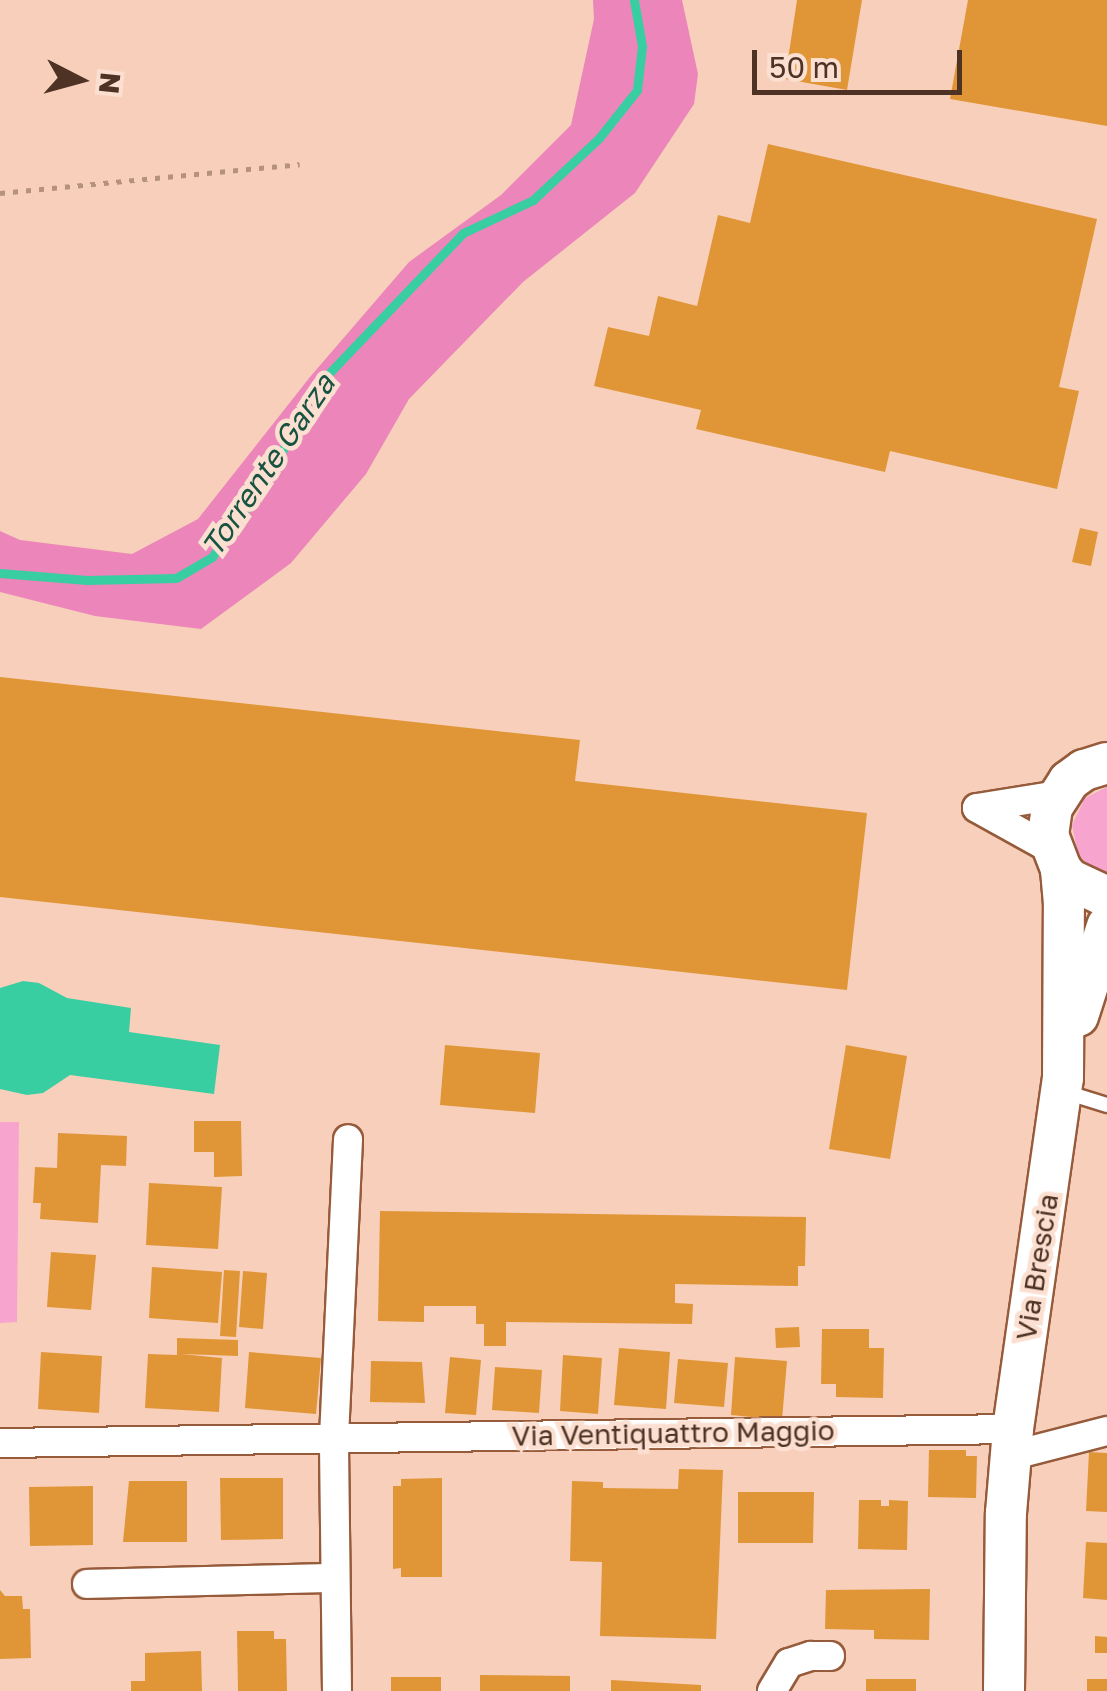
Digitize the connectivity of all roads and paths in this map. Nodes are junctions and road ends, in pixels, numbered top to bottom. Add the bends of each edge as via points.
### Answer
1 (300, 164) dead end
2 (0, 193) edge
3 (1107, 736) edge
4 (1083, 776) edge
5 (1056, 859) junction
6 (1107, 897) edge
7 (1107, 926) edge
8 (1062, 1084) junction
9 (1107, 1105) edge
10 (348, 1140) dead end
11 (1107, 1431) edge
12 (334, 1437) junction
13 (1011, 1442) junction
14 (0, 1443) edge
15 (335, 1578) junction
16 (86, 1584) dead end
17 (830, 1656) dead end
18 (337, 1691) edge
19 (772, 1691) edge
20 (1004, 1691) edge

1 - 2 path
3 - 4 main road, Via Brescia
4 - 5 main road, Via Brescia via 1049,821
4 - 5 street via 977,808
5 - 6 main road via 1080,887
5 - 8 main road, Via Brescia via 1064,904
7 - 8 main road, Via Brescia
8 - 9 lane
8 - 13 main road, Via Brescia
10 - 12 street
11 - 13 street
12 - 13 street, Via Ventiquattro Maggio
12 - 14 street, Via Ventiquattro Maggio
12 - 15 street
13 - 20 main road, Via Brescia
15 - 16 street
15 - 18 street
17 - 19 street via 788,1663

